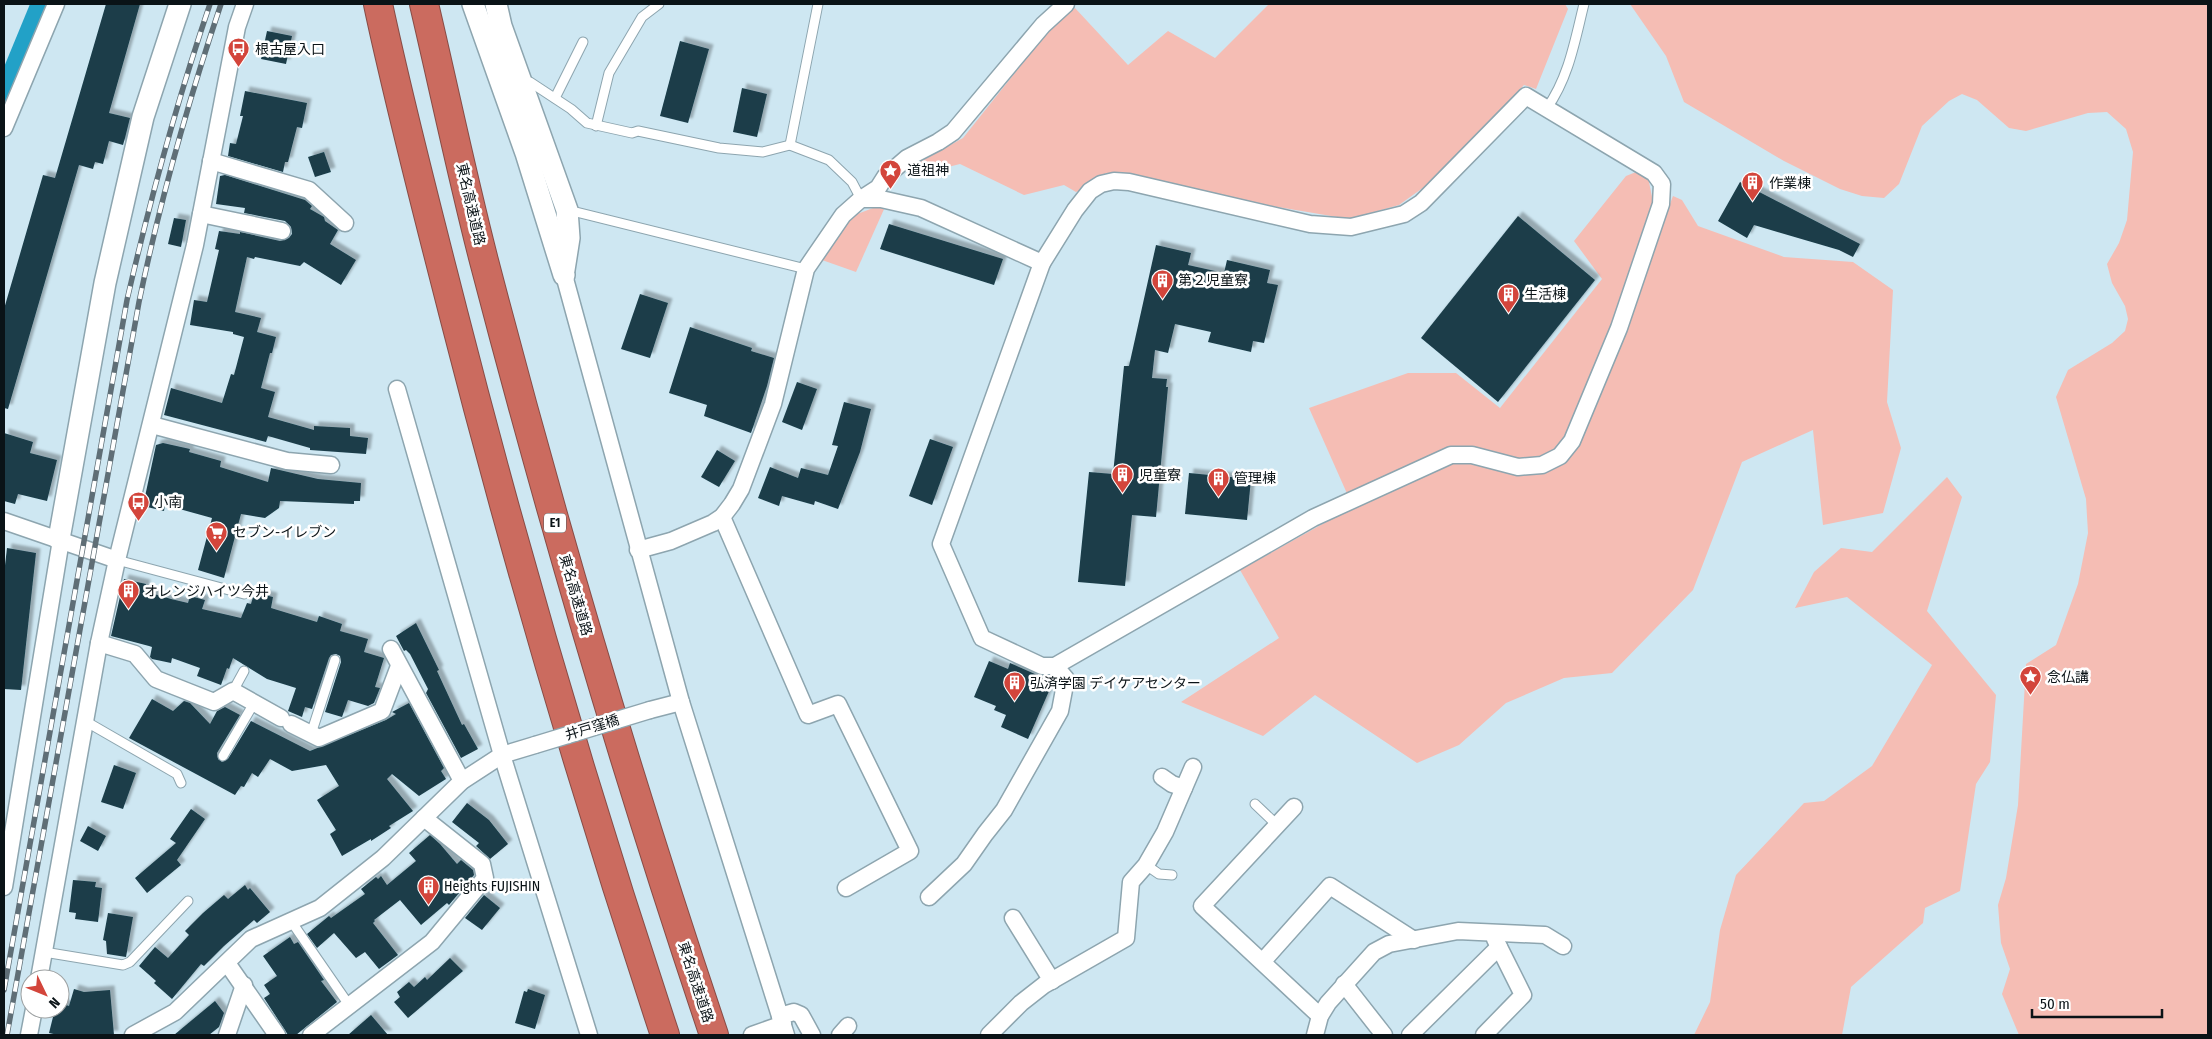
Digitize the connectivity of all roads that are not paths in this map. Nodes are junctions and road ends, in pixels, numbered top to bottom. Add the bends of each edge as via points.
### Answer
1 (56, 4) edge
2 (180, 4) edge
3 (245, 4) edge
4 (378, 4) edge
5 (424, 4) edge
6 (473, 4) edge
7 (496, 4) edge
8 (659, 4) edge
9 (818, 4) edge
10 (1066, 4) edge
11 (1584, 4) edge
12 (583, 42) dead end
13 (522, 85) junction
14 (555, 98) junction
15 (1547, 108) junction
16 (596, 126) junction
17 (4, 128) edge
18 (790, 145) junction
19 (211, 162) junction
20 (861, 200) junction
21 (568, 210) junction
22 (201, 214) junction
23 (345, 223) dead end
24 (282, 231) dead end
25 (1042, 263) junction
26 (806, 268) junction
27 (564, 276) junction
28 (397, 389) dead end
29 (152, 425) junction
30 (332, 465) dead end
31 (722, 517) junction
32 (4, 521) edge
33 (60, 539) junction
34 (638, 550) junction
35 (117, 560) junction
36 (244, 594) dead end
37 (99, 643) junction
38 (391, 649) dead end
39 (335, 660) dead end
40 (399, 666) junction
41 (1055, 666) junction
42 (244, 671) dead end
43 (233, 691) junction
44 (681, 702) junction
45 (254, 703) junction
46 (85, 721) junction
47 (311, 734) junction
48 (502, 754) junction
49 (223, 756) dead end
50 (1193, 766) dead end
51 (1162, 777) dead end
52 (462, 781) junction
53 (181, 783) dead end
54 (1184, 788) junction
55 (1255, 804) dead end
56 (1294, 807) dead end
57 (424, 818) junction
58 (1276, 825) junction
59 (1146, 865) junction
60 (1172, 875) dead end
61 (4, 887) edge
62 (846, 888) dead end
63 (929, 897) dead end
64 (188, 901) dead end
65 (1013, 918) dead end
66 (291, 921) junction
67 (1414, 940) junction
68 (1496, 941) junction
69 (1563, 946) dead end
70 (44, 952) junction
71 (1262, 961) junction
72 (227, 963) junction
73 (41, 969) edge
74 (1052, 980) junction
75 (1344, 984) junction
76 (244, 985) junction
77 (349, 1005) junction
78 (1320, 1016) junction
79 (32, 1019) edge
80 (783, 1025) edge
81 (29, 1035) edge
82 (133, 1035) edge
83 (227, 1035) edge
84 (277, 1035) edge
85 (312, 1035) edge
86 (589, 1035) edge
87 (665, 1035) edge
88 (714, 1035) edge
89 (752, 1035) edge
90 (812, 1035) edge
91 (989, 1035) edge
92 (1315, 1035) edge
93 (1384, 1035) edge
94 (1410, 1035) edge
95 (1484, 1035) edge

1 - 17 street
2 - 33 street via 143,116 105,284
3 - 19 street via 237,27
4 - 87 highway via 396,91 481,422 545,648
5 - 88 highway, 東名高速道路 / E1 via 483,258 577,600 629,774
6 - 27 street via 526,153
7 - 13 street
8 - 16 lane via 642,17 609,73
9 - 18 lane
10 - 20 street via 1043,24 953,132 907,158 885,177 878,188
11 - 15 lane via 1570,63 1556,96
12 - 14 lane
13 - 14 lane via 530,82
13 - 21 street
14 - 16 lane
15 - 25 street via 1526,96 1432,193 1404,214 1351,226 1310,224 1114,181 1101,184 1090,192
15 - 41 street via 1654,173 1662,184 1661,204 1619,328 1572,441 1560,456 1542,465 1518,467 1472,455 1451,455 1313,518
16 - 18 lane via 719,148 763,152
18 - 20 lane via 829,160 852,182
19 - 22 street
19 - 23 street via 309,190
20 - 25 street via 881,198 921,208
20 - 26 street via 843,215
21 - 26 lane
21 - 27 street via 569,238
22 - 24 street
22 - 29 street
25 - 41 street via 941,544 982,638 1042,666
26 - 31 street via 773,404 741,489
27 - 34 street
28 - 48 street
29 - 30 street via 287,461
29 - 35 street
31 - 34 street via 670,541
31 - 62 street via 808,715 838,704 910,851
32 - 33 street
33 - 35 street
33 - 61 street
34 - 44 street
35 - 36 lane
35 - 37 street
37 - 43 street via 135,654 156,679 214,702
37 - 46 street
38 - 40 street
39 - 47 lane
40 - 47 street via 382,711 319,738
40 - 52 street
41 - 63 street via 1066,679 1060,711 1004,810 964,864
42 - 43 lane
43 - 45 street
44 - 48 street, 井戸窪橋, bridge
44 - 80 street
45 - 47 street
45 - 49 lane
46 - 53 lane via 178,774
46 - 70 street
48 - 52 street, 井戸窪橋
48 - 86 street
50 - 54 street
51 - 54 street
52 - 57 street, 井戸窪橋
54 - 59 street
55 - 58 lane
56 - 58 street
57 - 66 street, 井戸窪橋 via 384,858 320,908
57 - 77 street via 482,864 485,878 432,942
58 - 71 street via 1202,906
59 - 60 lane via 1159,874
59 - 74 street via 1131,882 1126,938
64 - 70 lane via 130,962 123,965
65 - 74 street
66 - 72 street, 井戸窪橋 via 251,939
66 - 77 lane
67 - 68 street via 1458,932
67 - 71 street via 1330,886
67 - 75 street via 1390,944 1374,952
68 - 69 street via 1545,935
68 - 94 street
68 - 95 street via 1523,995
70 - 73 street
71 - 78 street
72 - 76 street
72 - 82 street, 井戸窪橋 via 174,1012
74 - 91 street via 1022,1002
75 - 78 street
75 - 93 street
76 - 83 street
76 - 84 street
77 - 85 street
78 - 92 street
79 - 81 street
80 - 89 street
80 - 90 street via 794,1012 802,1014

